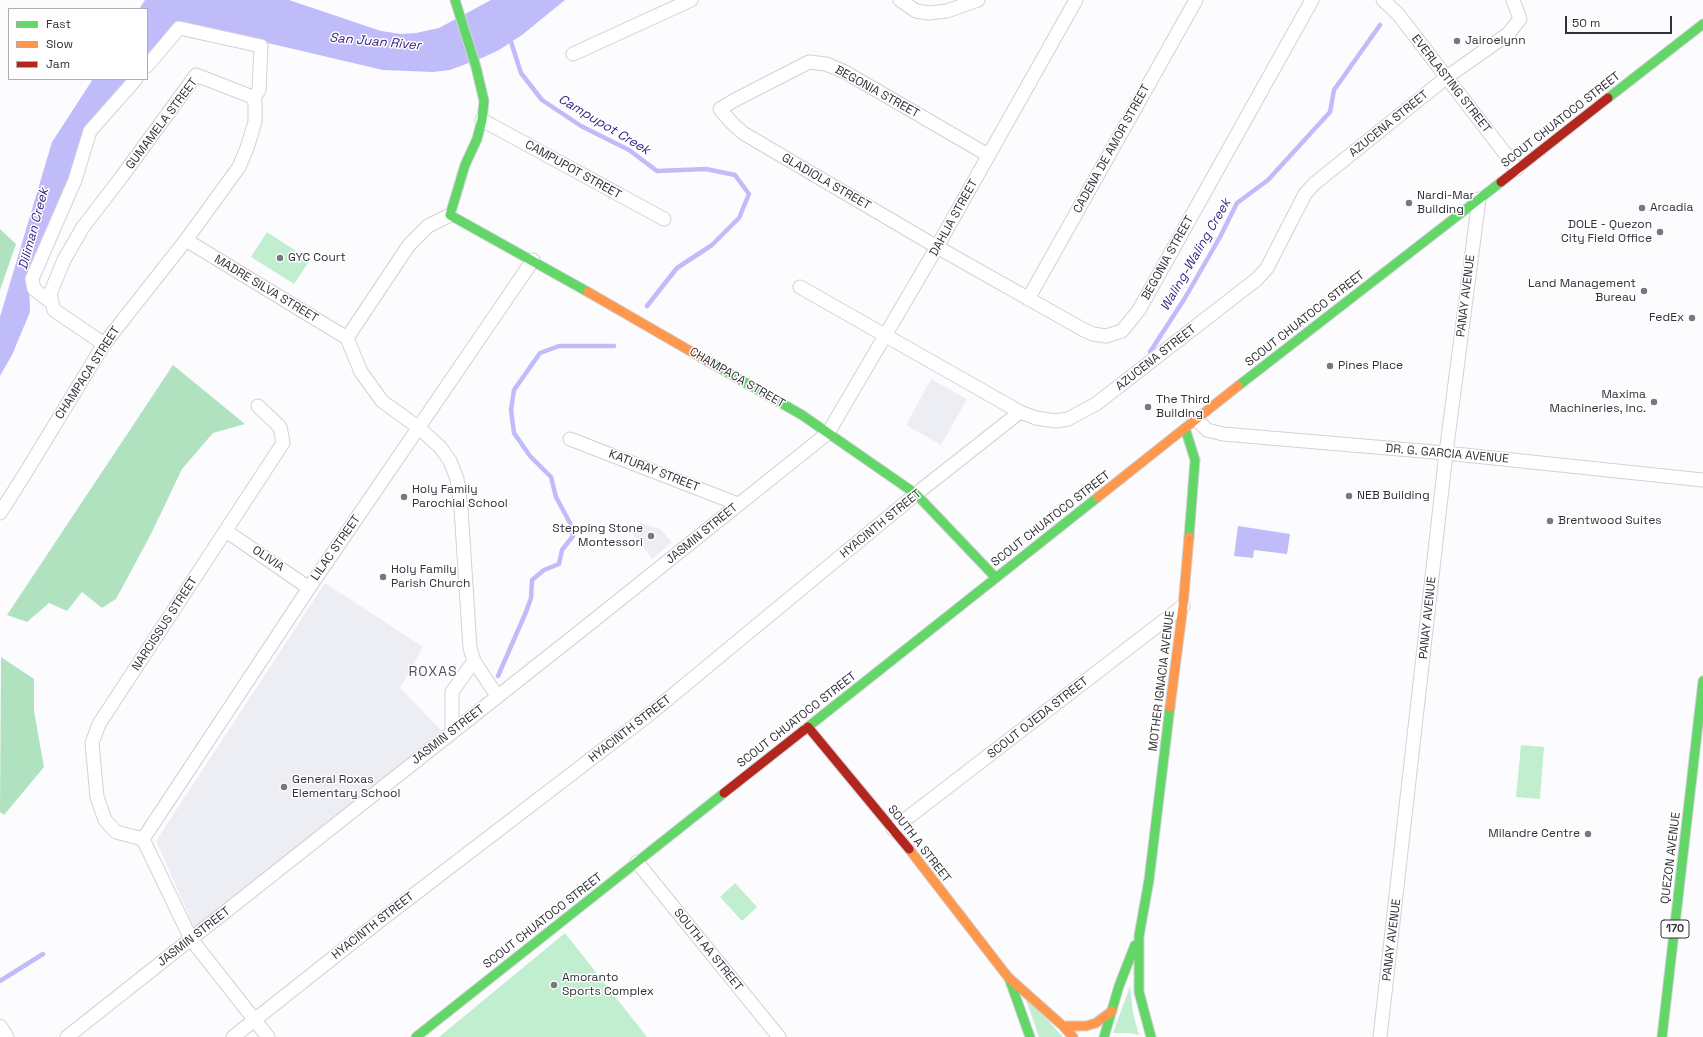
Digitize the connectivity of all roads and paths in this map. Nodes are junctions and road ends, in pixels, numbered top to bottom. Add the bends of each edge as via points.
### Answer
1 (455, 0) edge
2 (690, 0) edge
3 (900, 0) edge
4 (978, 0) edge
5 (1076, 0) edge
6 (1196, 0) edge
7 (1312, 0) edge
8 (1383, 0) edge
9 (1513, 0) edge
10 (1703, 24) edge
11 (573, 54) dead end
12 (148, 65) edge
13 (1447, 77) junction
14 (135, 80) edge
15 (254, 98) junction
16 (720, 109) joint
17 (482, 120) junction
18 (988, 155) junction
19 (1517, 169) junction
20 (1479, 199) junction
21 (450, 215) junction
22 (664, 219) dead end
23 (186, 240) junction
24 (937, 247) junction
25 (533, 260) junction
26 (800, 287) dead end
27 (1028, 299) junction
28 (51, 302) junction
29 (886, 336) junction
30 (347, 338) junction
31 (104, 344) junction
32 (258, 406) dead end
33 (1020, 412) junction
34 (1196, 419) junction
35 (419, 428) junction
36 (1185, 428) junction
37 (828, 433) junction
38 (570, 438) dead end
39 (1446, 453) junction
40 (1703, 480) edge
41 (916, 494) junction
42 (738, 504) junction
43 (0, 513) edge
44 (226, 531) junction
45 (996, 578) junction
46 (310, 588) junction
47 (1183, 606) junction
48 (474, 661) junction
49 (1703, 681) edge
50 (497, 696) junction
51 (808, 727) junction
52 (452, 732) junction
53 (893, 829) junction
54 (143, 839) junction
55 (637, 862) junction
56 (1139, 936) junction
57 (191, 938) junction
58 (1008, 977) junction
59 (1112, 1011) junction
60 (254, 1020) junction
61 (0, 1026) edge
62 (1063, 1026) junction
63 (7, 1037) edge
64 (68, 1037) edge
65 (233, 1037) edge
66 (268, 1037) edge
67 (416, 1037) edge
68 (779, 1037) edge
69 (1030, 1037) edge
70 (1073, 1037) edge
71 (1104, 1037) edge
72 (1151, 1037) edge
73 (1380, 1037) edge
74 (1662, 1037) edge

1 - 17 street via 484,101
2 - 11 street
3 - 4 street via 916,11 929,13 947,11
5 - 18 street, DAHLIA STREET
6 - 27 street, CADENA DE AMOR STREET
7 - 27 street, BEGONIA STREET via 1132,321 1122,331 1106,336 1093,334
8 - 13 street, EVERLASTING STREET via 1398,14
9 - 13 street, AZUCENA STREET via 1520,19 1516,26
10 - 19 street, SCOUT CHUATOCO STREET
12 - 15 street via 179,28 261,46 259,90
13 - 19 street, EVERLASTING STREET
13 - 33 street, AZUCENA STREET via 1304,194 1267,268 1257,280 1083,412 1056,421
14 - 28 street via 90,131 74,180 32,279 34,289
15 - 23 street via 255,122 238,167
15 - 28 street, GUMAMELA STREET via 196,74 83,227 60,269 50,294
16 - 18 street, BEGONIA STREET via 809,62 826,64 845,72
16 - 24 street, GLADIOLA STREET via 743,133
17 - 21 street via 478,139 465,165
17 - 22 street, CAMPUPOT STREET
18 - 24 street, DAHLIA STREET
19 - 20 street, SCOUT CHUATOCO STREET
20 - 34 street, SCOUT CHUATOCO STREET
20 - 39 street, PANAY AVENUE
21 - 25 street, CHAMPACA STREET
21 - 30 street via 428,226 409,245
23 - 30 street, MADRE SILVA STREET
23 - 31 street, CHAMPACA STREET
24 - 27 street, BEGONIA STREET
24 - 29 street, DAHLIA STREET
25 - 35 street, LILAC STREET
25 - 37 street, CHAMPACA STREET
26 - 29 street, AZUCENA STREET
28 - 31 street via 54,310
29 - 33 street, AZUCENA STREET
29 - 37 street, DAHLIA STREET
30 - 35 street via 361,372 382,401
31 - 43 street, CHAMPACA STREET
32 - 44 street, NARCISSUS STREET via 280,427 283,443
33 - 41 street, HYACINTH STREET
34 - 36 street, SCOUT CHUATOCO STREET
34 - 39 street, DR. G. GARCIA AVENUE via 1207,430 1223,434
35 - 46 street, LILAC STREET
35 - 48 street via 440,447 450,461 457,480 470,648
36 - 45 street, SCOUT CHUATOCO STREET
36 - 47 street, MOTHER IGNACIA AVENUE via 1195,460
37 - 41 street, CHAMPACA STREET
37 - 42 street, JASMIN STREET
38 - 42 street, KATURAY STREET
39 - 40 street, DR. G. GARCIA AVENUE
39 - 73 street, PANAY AVENUE
41 - 45 street, CHAMPACA STREET
41 - 60 street, HYACINTH STREET via 651,713 377,922
42 - 50 street, JASMIN STREET
44 - 46 street, OLIVIA
44 - 54 street, NARCISSUS STREET via 99,724 92,743 97,797 105,820 116,832
45 - 51 street, SCOUT CHUATOCO STREET
46 - 54 street, LILAC STREET
47 - 53 street, SCOUT OJEDA STREET
47 - 56 street, MOTHER IGNACIA AVENUE via 1149,880
48 - 50 street
48 - 52 street via 452,692
49 - 74 street, QUEZON AVENUE / 170
50 - 52 street, JASMIN STREET
51 - 53 street, SOUTH A STREET
51 - 55 street, SCOUT CHUATOCO STREET
52 - 57 street, JASMIN STREET
53 - 58 street, SOUTH A STREET
54 - 57 street
55 - 67 street, SCOUT CHUATOCO STREET
55 - 68 street, SOUTH AA STREET
56 - 59 street, MOTHER IGNACIA AVENUE
56 - 72 street, MOTHER IGNACIA AVENUE via 1139,992
57 - 60 street
57 - 64 street, JASMIN STREET
58 - 62 street, SOUTH A STREET
58 - 69 street, SOUTH A STREET
59 - 62 street via 1096,1023 1086,1026
59 - 71 street, MOTHER IGNACIA AVENUE
60 - 65 street, HYACINTH STREET
60 - 66 street
61 - 63 street
62 - 70 street, SOUTH A STREET

